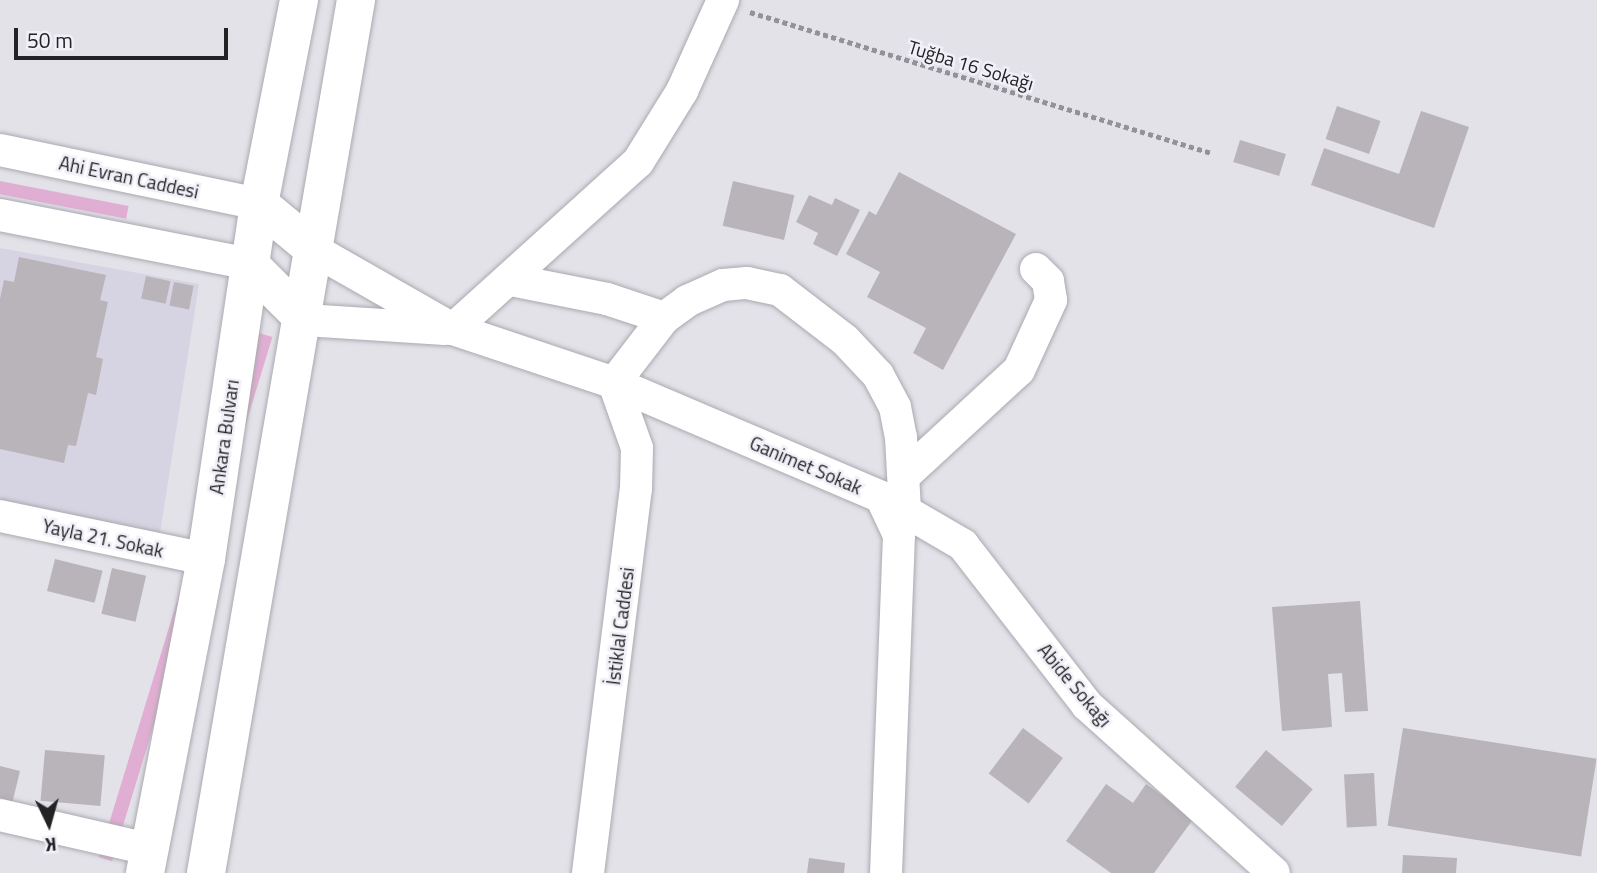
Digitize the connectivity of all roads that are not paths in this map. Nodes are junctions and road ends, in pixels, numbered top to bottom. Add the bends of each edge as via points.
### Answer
1 (299, 0) edge
2 (356, 0) edge
3 (723, 2) edge
4 (0, 150) edge
5 (259, 204) junction
6 (0, 215) edge
7 (316, 251) junction
8 (249, 264) junction
9 (1036, 269) dead end
10 (511, 280) junction
11 (664, 318) junction
12 (305, 320) junction
13 (453, 329) junction
14 (614, 383) junction
15 (904, 476) junction
16 (893, 503) junction
17 (0, 516) edge
18 (206, 559) junction
19 (0, 815) edge
20 (147, 861) edge
21 (206, 873) edge
22 (588, 873) edge
23 (886, 873) edge
24 (1273, 873) edge

1 - 5 main road, Ankara Bulvarı
2 - 7 main road
3 - 10 street via 682,91 638,162
4 - 5 street, Ahi Evran Caddesi
5 - 7 main road
5 - 8 main road, Ankara Bulvarı
6 - 8 street
7 - 12 main road
7 - 13 street, Ganimet Sokak
8 - 12 main road
8 - 18 main road, Ankara Bulvarı
9 - 15 street via 1048,281 1051,300 1019,370
10 - 11 street via 607,299
10 - 13 street
11 - 14 street
11 - 15 street via 723,285 747,283 780,290 809,308 878,375 895,407
12 - 13 street, Ganimet Sokak
12 - 21 main road
13 - 14 street, Ganimet Sokak
14 - 16 street, Ganimet Sokak
14 - 22 street, İstiklal Caddesi via 638,448 636,489
15 - 16 street
16 - 23 street, Ganimet Sokak via 899,536
16 - 24 street, Abide Sokağı via 963,545 1087,705
17 - 18 street, Yayla 21. Sokak
18 - 20 main road, Ankara Bulvarı
19 - 20 street

